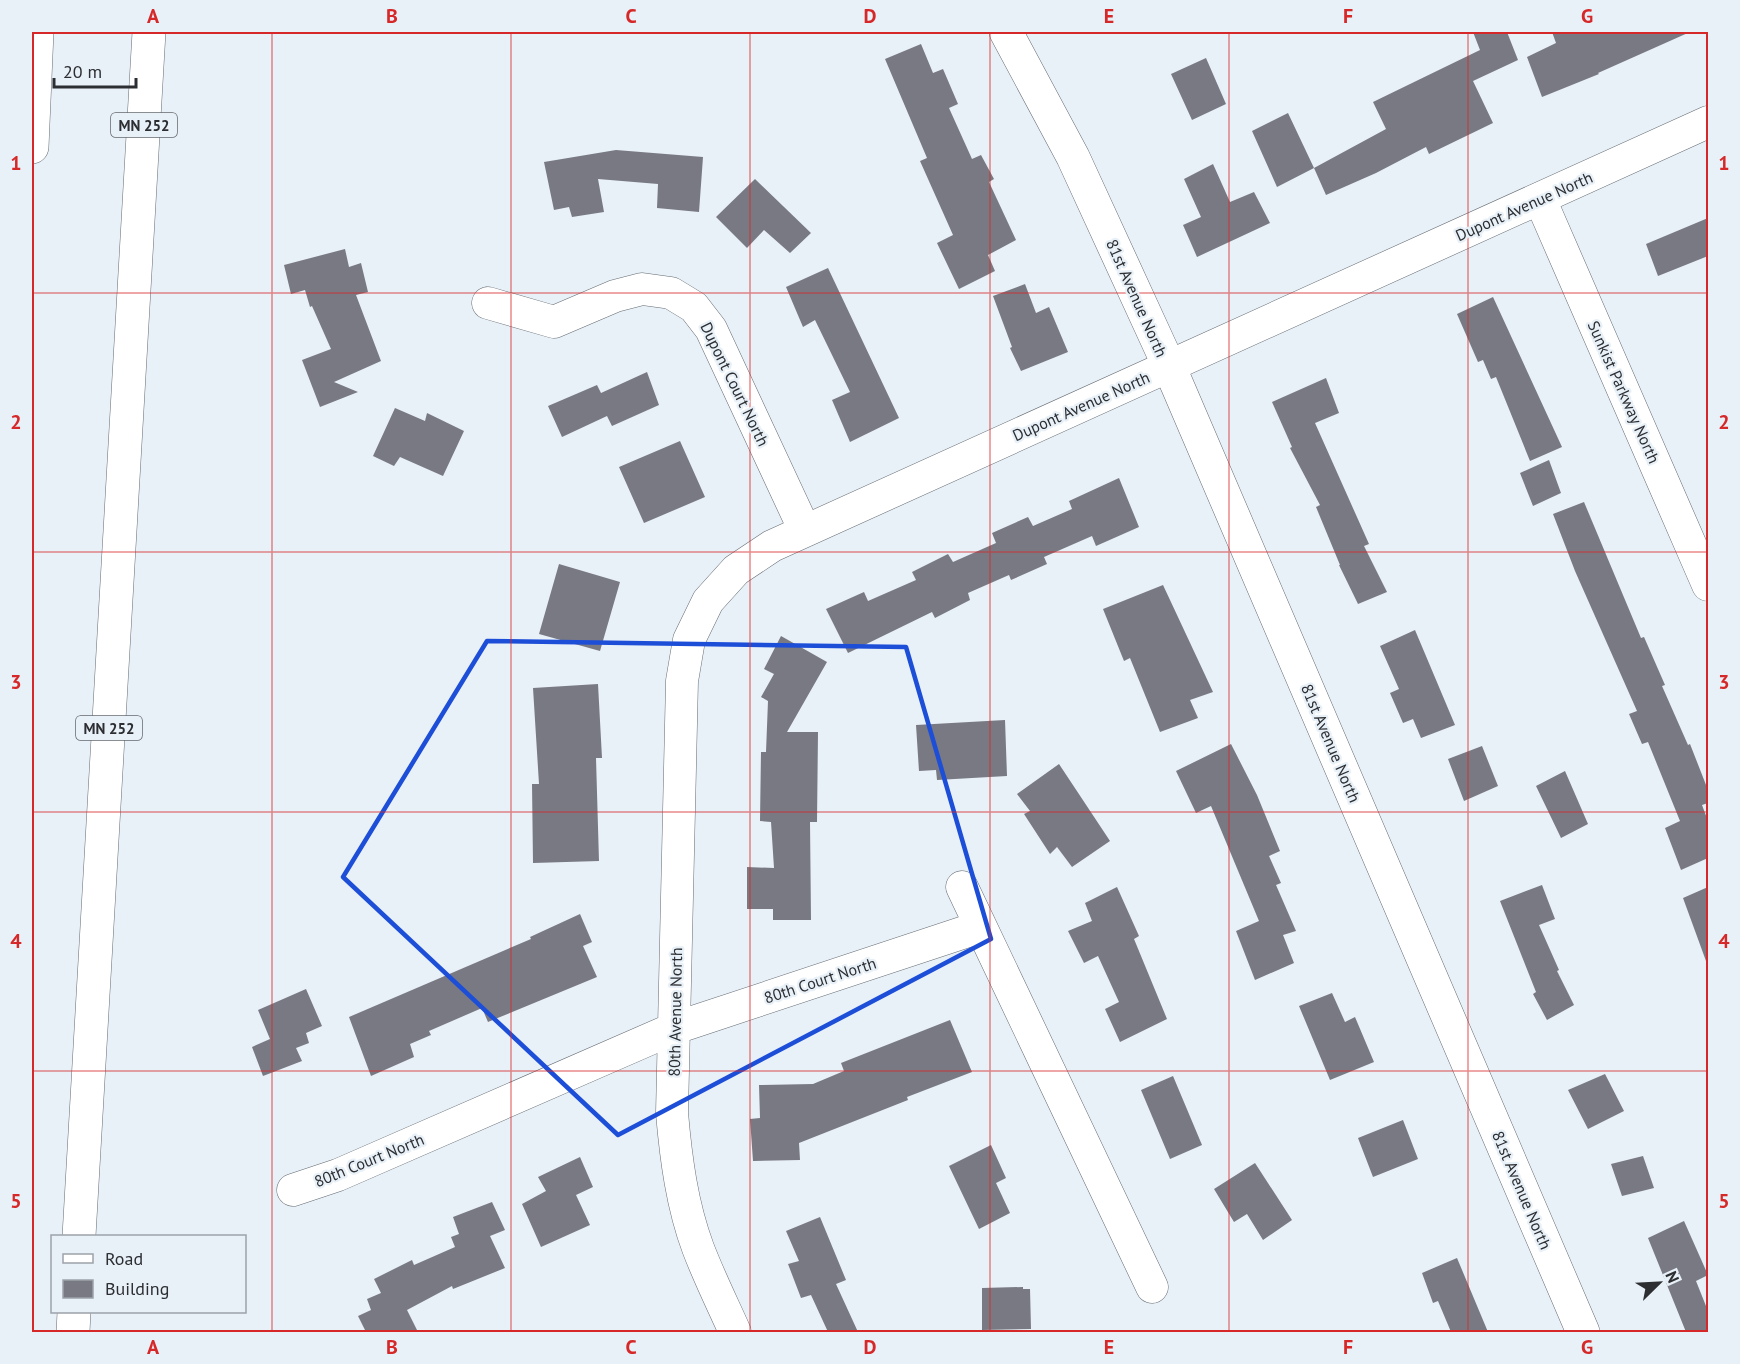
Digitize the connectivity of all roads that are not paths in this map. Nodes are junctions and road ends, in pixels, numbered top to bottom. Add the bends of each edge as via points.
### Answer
1 (37, 32) edge
2 (149, 32) edge
3 (1006, 32) edge
4 (1024, 32) edge
5 (1708, 122) edge
6 (32, 147) edge
7 (1073, 157) junction
8 (1540, 199) junction
9 (488, 303) dead end
10 (1168, 366) junction
11 (805, 531) junction
12 (1708, 585) edge
13 (682, 681) joint
14 (962, 887) dead end
15 (980, 927) junction
16 (675, 1028) junction
17 (293, 1190) dead end
18 (78, 1235) edge
19 (1152, 1287) dead end
20 (74, 1313) edge
21 (73, 1332) edge
22 (735, 1332) edge
23 (1583, 1332) edge

1 - 6 main road
2 - 18 main road, MN 252
3 - 7 main road, 81st Avenue North
4 - 7 main road, 81st Avenue North
5 - 8 street, Dupont Avenue North
7 - 10 main road, 81st Avenue North
8 - 10 street, Dupont Avenue North
8 - 12 street, Sunkist Parkway North
9 - 11 street, Dupont Court North via 554,322 642,289 671,293 694,307 711,329
10 - 11 street, Dupont Avenue North
10 - 23 main road, 81st Avenue North
11 - 13 street, Dupont Avenue North via 772,546 736,570 708,601 689,639
13 - 16 street, 80th Avenue North
14 - 15 street
15 - 16 street, 80th Court North
15 - 19 street
16 - 17 street, 80th Court North via 338,1175
16 - 22 street, 80th Avenue North via 672,1113 676,1160 698,1248
20 - 21 main road

